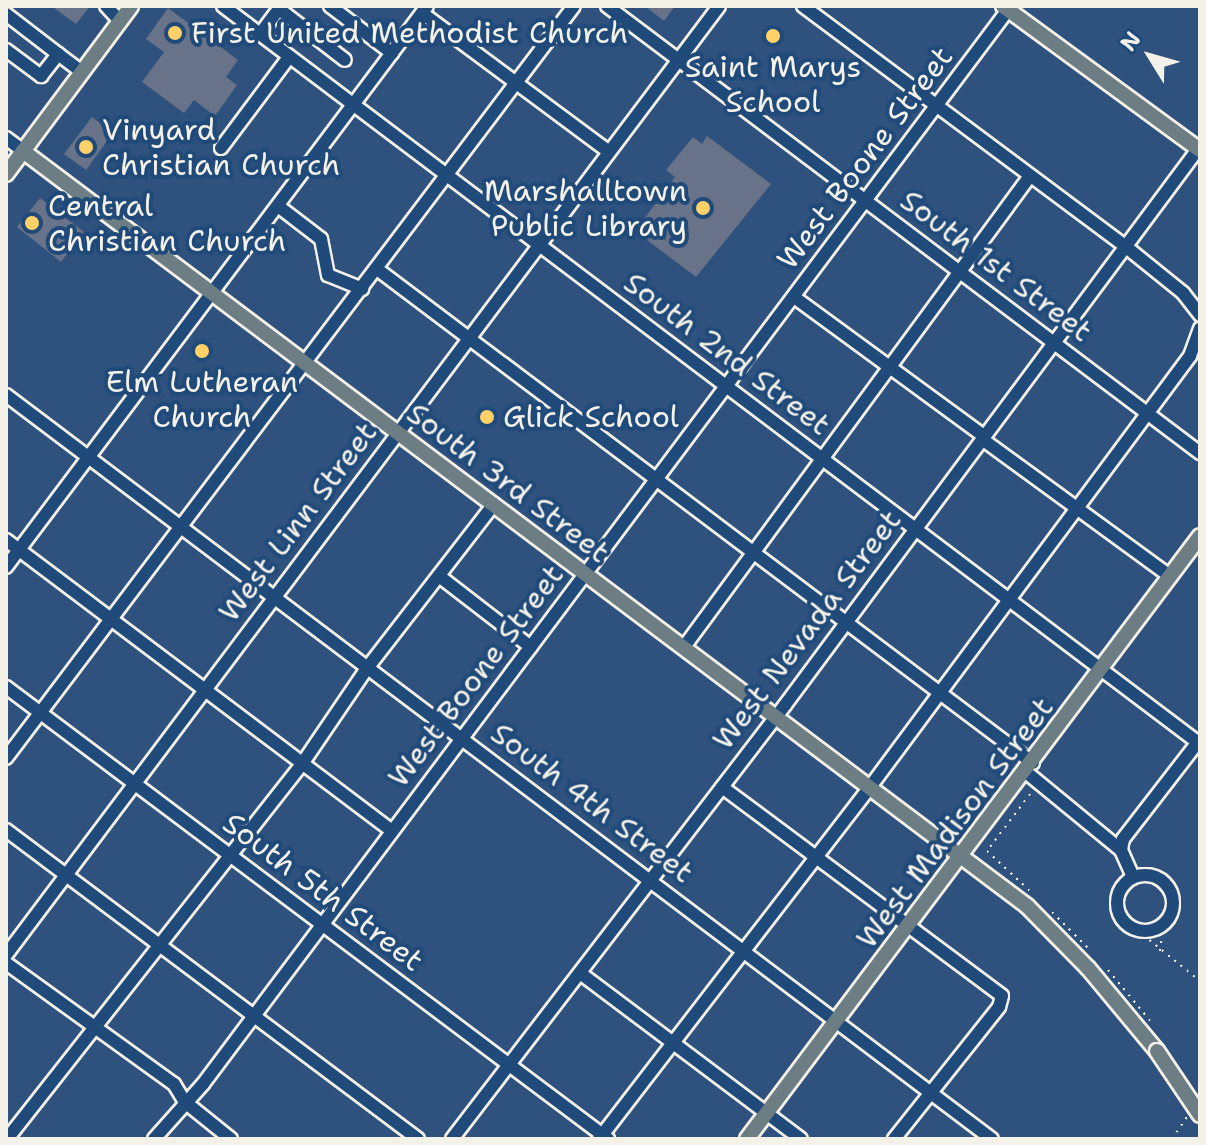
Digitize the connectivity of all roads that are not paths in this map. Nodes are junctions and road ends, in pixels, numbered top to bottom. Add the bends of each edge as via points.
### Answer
1 (106, 6) edge
2 (131, 6) edge
3 (223, 6) edge
4 (330, 6) edge
5 (574, 6) edge
6 (607, 6) edge
7 (719, 6) edge
8 (803, 6) edge
9 (280, 7) edge
10 (1005, 8) edge
11 (424, 10) edge
12 (6, 14) edge
13 (120, 21) junction
14 (260, 34) junction
15 (6, 50) edge
16 (392, 53) junction
17 (58, 54) junction
18 (289, 57) junction
19 (678, 59) junction
20 (345, 60) dead end
21 (82, 72) junction
22 (516, 83) junction
23 (353, 105) junction
24 (936, 107) junction
25 (6, 138) edge
26 (221, 148) dead end
27 (1199, 150) edge
28 (23, 151) junction
29 (609, 152) junction
30 (6, 174) edge
31 (448, 176) junction
32 (1030, 176) junction
33 (866, 201) junction
34 (278, 206) junction
35 (539, 245) junction
36 (1125, 246) junction
37 (377, 269) junction
38 (961, 272) junction
39 (362, 289) junction
40 (213, 293) junction
41 (794, 297) junction
42 (1200, 315) edge
43 (1200, 329) edge
44 (469, 338) junction
45 (1053, 342) junction
46 (306, 363) junction
47 (891, 365) junction
48 (727, 387) junction
49 (6, 395) edge
50 (1147, 412) junction
51 (398, 432) junction
52 (983, 437) junction
53 (1200, 453) edge
54 (89, 457) junction
55 (822, 458) junction
56 (657, 480) junction
57 (494, 504) junction
58 (1075, 508) junction
59 (182, 527) junction
60 (915, 529) junction
61 (1200, 536) edge
62 (6, 540) edge
63 (19, 550) junction
64 (753, 552) junction
65 (6, 567) edge
66 (587, 574) junction
67 (439, 576) junction
68 (1170, 576) junction
69 (275, 597) junction
70 (1008, 599) junction
71 (111, 620) junction
72 (846, 623) junction
73 (531, 647) junction
74 (684, 647) junction
75 (368, 667) junction
76 (1102, 670) junction
77 (6, 687) edge
78 (204, 691) junction
79 (939, 693) junction
80 (40, 713) junction
81 (776, 716) junction
82 (462, 738) junction
83 (1199, 743) edge
84 (6, 758) edge
85 (302, 764) junction
86 (1029, 768) junction
87 (134, 784) junction
88 (722, 787) junction
89 (870, 787) junction
90 (6, 830) edge
91 (392, 831) junction
92 (1121, 850) junction
93 (231, 856) junction
94 (962, 856) junction
95 (815, 858) junction
96 (66, 875) junction
97 (1133, 877) junction
98 (651, 881) junction
99 (322, 924) junction
100 (908, 928) junction
101 (157, 944) junction
102 (744, 951) junction
103 (6, 955) edge
104 (6, 963) edge
105 (580, 973) junction
106 (253, 1015) junction
107 (838, 1021) junction
108 (92, 1025) junction
109 (673, 1043) junction
110 (509, 1064) junction
111 (930, 1091) junction
112 (185, 1102) junction
113 (767, 1114) junction
114 (1200, 1115) edge
115 (603, 1138) edge
116 (7, 1139) edge
117 (154, 1139) edge
118 (231, 1139) edge
119 (418, 1139) edge
120 (452, 1139) edge
121 (747, 1139) edge
122 (801, 1139) edge
123 (894, 1139) edge
124 (992, 1139) edge

1 - 13 street
2 - 13 main road
3 - 14 street, South 2nd Street
4 - 16 street
5 - 22 street
6 - 19 street, South 1st Street
7 - 19 street, West Linn Street
8 - 24 street
9 - 14 street
9 - 20 street
10 - 24 street, West Boone Street
10 - 27 main road
11 - 16 street
11 - 22 street
12 - 17 street
13 - 21 main road
14 - 18 street, South 2nd Street
15 - 17 street via 41,76
16 - 23 street
17 - 21 street
18 - 23 street, South 2nd Street
18 - 26 street
19 - 29 street, West Linn Street
19 - 33 street, South 1st Street
21 - 28 main road
22 - 29 street
22 - 31 street
23 - 31 street, South 2nd Street
23 - 34 street
24 - 32 street
24 - 33 street, West Boone Street
25 - 28 street
27 - 36 street, West Nevada Street
28 - 30 main road
28 - 40 main road, South 3rd Street
29 - 35 street, West Linn Street
31 - 35 street, South 2nd Street
31 - 37 street
32 - 36 street
32 - 38 street
33 - 38 street, South 1st Street
33 - 41 street, West Boone Street
34 - 39 street via 321,239 328,275
34 - 40 street
35 - 44 street, West Linn Street
35 - 48 street, South 2nd Street
36 - 42 street via 1183,293
36 - 45 street, West Nevada Street
37 - 39 street
37 - 44 street
38 - 45 street, South 1st Street
38 - 47 street
39 - 46 street
40 - 46 main road, South 3rd Street
40 - 54 street
41 - 47 street
41 - 48 street, West Boone Street
43 - 50 street via 1190,356
44 - 51 street, West Linn Street
44 - 56 street
45 - 50 street, South 1st Street
45 - 52 street, West Nevada Street
46 - 51 main road, South 3rd Street
46 - 59 street
47 - 52 street
47 - 55 street
48 - 55 street, South 2nd Street
48 - 56 street, West Boone Street
49 - 54 street, South 4th Street
50 - 53 street, South 1st Street
50 - 58 street
51 - 57 main road, South 3rd Street
51 - 69 street, West Linn Street
52 - 58 street
52 - 60 street, West Nevada Street
54 - 59 street, South 4th Street
54 - 63 street
55 - 60 street, South 2nd Street
55 - 64 street
56 - 64 street
56 - 66 street, West Boone Street
57 - 66 main road, South 3rd Street
57 - 67 street
58 - 68 street
58 - 70 street
59 - 69 street, South 4th Street
59 - 71 street
60 - 70 street, South 2nd Street
60 - 72 street, West Nevada Street
61 - 68 main road, West Madison Street
62 - 63 street
63 - 65 street
63 - 71 street
64 - 72 street
64 - 74 street
66 - 73 street, West Boone Street
66 - 74 main road, South 3rd Street
67 - 73 street
67 - 75 street
68 - 76 main road, West Madison Street
69 - 75 street, South 4th Street
69 - 78 street, West Linn Street
70 - 76 street, South 2nd Street
70 - 79 street
71 - 78 street
71 - 80 street
72 - 79 street
72 - 81 street, West Nevada Street
73 - 82 street, West Boone Street
74 - 81 main road, South 3rd Street
75 - 82 street, South 4th Street
75 - 85 street
76 - 83 street, South 2nd Street
76 - 86 main road, West Madison Street
77 - 80 street, South 5th Street
78 - 85 street
78 - 87 street, West Linn Street
79 - 86 street
79 - 89 street
80 - 84 street
80 - 87 street, South 5th Street
81 - 88 street, West Nevada Street
81 - 89 main road, South 3rd Street
82 - 91 street, West Boone Street
82 - 98 street, South 4th Street
83 - 92 street via 1123,839
85 - 91 street
85 - 93 street
86 - 92 street
86 - 94 main road, West Madison Street
87 - 93 street, South 5th Street
87 - 96 street, West Linn Street
88 - 95 street
88 - 98 street, West Nevada Street
89 - 94 main road, South 3rd Street
89 - 95 street
90 - 96 street
91 - 99 street, West Boone Street
92 - 97 street
93 - 99 street, South 5th Street
93 - 101 street
94 - 100 main road, West Madison Street
94 - 114 main road, South 3rd Street, bridge via 1027,906 1088,968 1157,1051
95 - 100 street
95 - 102 street
96 - 101 street
96 - 103 street, West Linn Street
97 - 97 street via 1123,886 1118,911 1137,930 1163,925 1171,914 1169,888 1159,878
98 - 102 street, South 4th Street
98 - 105 street, West Nevada Street
99 - 106 street, West Boone Street
99 - 110 street, South 5th Street
100 - 107 main road, West Madison Street
100 - 111 street via 1002,996 999,1007
101 - 106 street
101 - 108 street
102 - 107 street, South 4th Street
102 - 109 street
104 - 108 street
105 - 109 street
105 - 110 street, West Nevada Street
106 - 112 street, West Boone Street
106 - 119 street
107 - 111 street, South 4th Street
107 - 113 main road, West Madison Street
108 - 112 street via 174,1084
108 - 116 street
109 - 113 street
109 - 115 street
110 - 115 street, South 5th Street
110 - 120 street, West Nevada Street
111 - 123 street
111 - 124 street, South 4th Street
112 - 117 street, West Boone Street
112 - 118 street
113 - 121 main road, West Madison Street
113 - 122 street

